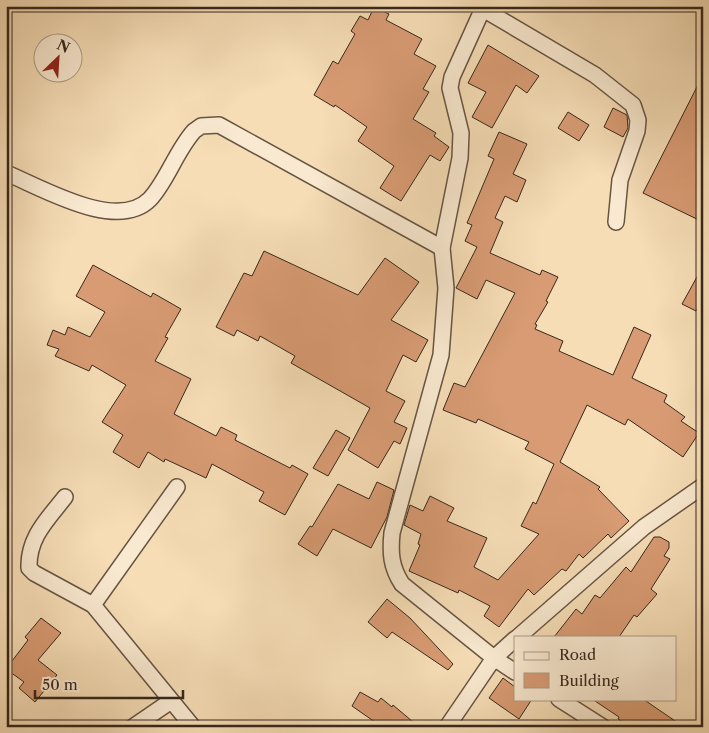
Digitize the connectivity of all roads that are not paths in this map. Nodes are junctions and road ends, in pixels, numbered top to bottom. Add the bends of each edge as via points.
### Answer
1 (483, 8) edge
2 (6, 173) edge
3 (616, 222) dead end
4 (442, 248) junction
5 (703, 486) edge
6 (177, 488) dead end
7 (65, 497) dead end
8 (93, 605) junction
9 (519, 636) edge
10 (514, 641) edge
11 (494, 658) junction
12 (514, 671) edge
13 (560, 700) edge
14 (171, 701) junction
15 (599, 726) edge
16 (133, 727) edge
17 (193, 727) edge
18 (447, 727) edge

1 - 3 street via 595,75 633,105 638,131 620,180
1 - 4 street via 450,88 461,133 460,158
2 - 4 street via 97,210 120,212 149,199 194,131 201,126 219,125
4 - 11 street via 446,288 441,355 392,533 390,552 393,571 402,584
5 - 9 street via 644,527
6 - 8 street
7 - 8 street via 35,534 29,568 34,574
8 - 14 street
10 - 11 street
11 - 12 street
11 - 18 street
13 - 15 street
14 - 16 street
14 - 17 street

